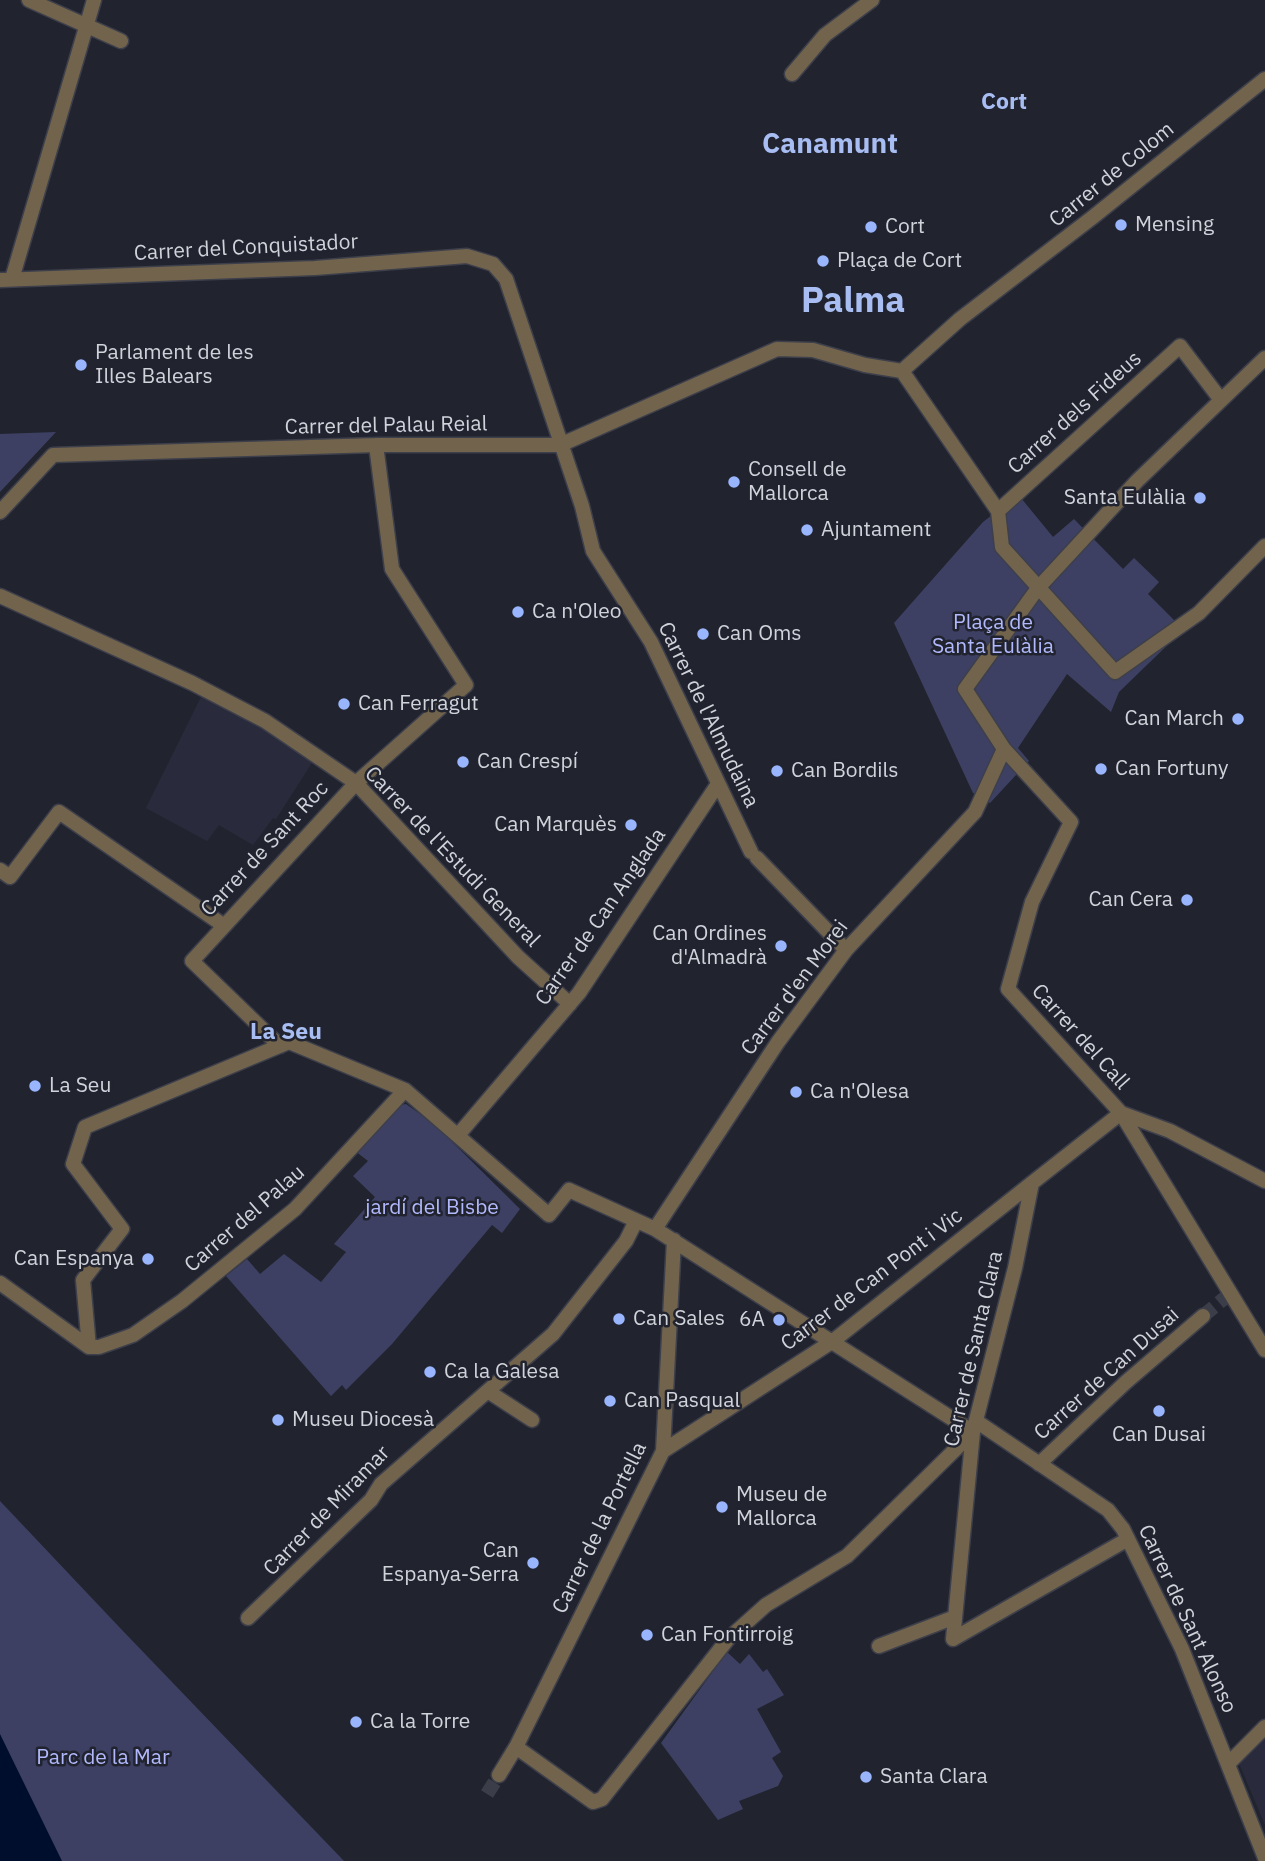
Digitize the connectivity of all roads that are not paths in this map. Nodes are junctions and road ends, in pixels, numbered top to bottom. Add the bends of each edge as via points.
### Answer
1 (29, 0) edge
2 (94, 0) edge
3 (872, 0) edge
4 (85, 26) junction
5 (121, 41) dead end
6 (792, 74) dead end
7 (1265, 79) edge
8 (492, 264) joint
9 (6, 279) edge
10 (1265, 358) edge
11 (902, 371) junction
12 (1221, 400) junction
13 (376, 445) junction
14 (560, 445) junction
15 (998, 511) junction
16 (0, 512) edge
17 (1265, 546) edge
18 (1038, 588) junction
19 (0, 596) edge
20 (1004, 749) junction
21 (356, 783) junction
22 (718, 784) junction
23 (0, 870) edge
24 (223, 925) junction
25 (846, 950) junction
26 (570, 1004) junction
27 (280, 1046) junction
28 (405, 1090) junction
29 (1121, 1113) junction
30 (459, 1134) junction
31 (1265, 1181) edge
32 (1032, 1183) junction
33 (636, 1221) junction
34 (655, 1229) junction
35 (674, 1240) junction
36 (0, 1283) edge
37 (1203, 1316) tunnel mouth
38 (833, 1341) junction
39 (89, 1347) junction
40 (1265, 1350) edge
41 (489, 1392) junction
42 (532, 1420) dead end
43 (974, 1426) junction
44 (663, 1451) junction
45 (1039, 1464) junction
46 (1128, 1539) junction
47 (955, 1617) junction
48 (248, 1618) dead end
49 (879, 1646) dead end
50 (1265, 1727) edge
51 (516, 1747) junction
52 (1229, 1763) junction
53 (499, 1775) tunnel mouth
54 (1265, 1858) edge

1 - 4 street
2 - 4 street
3 - 6 street via 825,35
4 - 5 street
4 - 9 street
7 - 11 street, Carrer de Colom via 982,301
8 - 9 street, Carrer del Conquistador via 467,256 315,268
8 - 14 street, Carrer de l'Almudaina via 506,279
10 - 12 street
11 - 14 street, Carrer del Palau Reial via 813,350 777,349
11 - 15 street
12 - 15 street, Carrer dels Fideus via 1180,346
12 - 18 street via 1137,481
13 - 14 street, Carrer del Palau Reial
13 - 16 street, Carrer del Palau Reial via 54,455
13 - 21 street, Carrer de Sant Roc via 392,569 466,685
14 - 22 street, Carrer de l'Almudaina via 593,551 652,642
15 - 18 street via 1002,547
17 - 18 street via 1199,613 1115,672
18 - 20 street via 965,689
19 - 21 street, Carrer de l'Estudi General via 265,721
20 - 25 street, Carrer d'en Morei via 975,812
20 - 29 street, Carrer del Call via 1071,822 1032,902 1008,989
21 - 24 street, Carrer de Sant Roc
21 - 26 street, Carrer de l'Estudi General via 518,957
22 - 25 street, Carrer de l'Almudaina via 754,855
22 - 26 street, Carrer de Can Anglada
23 - 24 street via 10,877 59,812
24 - 27 street, Carrer de Sant Roc via 192,961
25 - 34 street, Carrer d'en Morei via 778,1042
26 - 30 street, Carrer de Can Anglada
27 - 28 street via 289,1042
27 - 39 street via 85,1127 73,1164 122,1229 83,1280
28 - 30 street
28 - 39 street, Carrer del Palau via 295,1209 182,1301 133,1335
29 - 31 street via 1170,1131
29 - 32 street
29 - 40 street, Carrer del Call
30 - 33 street, Carrer de Sant Alonso via 549,1215 569,1190
32 - 38 street, Carrer de Can Pont i Vic
32 - 43 street, Carrer de Santa Clara
33 - 34 street, Carrer de Sant Alonso
33 - 41 street, Carrer de Miramar via 626,1241 553,1334
34 - 35 street, Carrer de Sant Alonso
35 - 38 street, Carrer de Sant Alonso
35 - 44 street, Carrer de la Portella
36 - 39 street
37 - 45 street, Carrer de Can Dusai
38 - 43 street, Carrer de Sant Alonso
38 - 44 street, Carrer de Can Pont i Vic
41 - 42 street
41 - 48 street, Carrer de Miramar via 389,1476 371,1500
43 - 45 street, Carrer de Sant Alonso
43 - 47 street, Carrer de Santa Clara
43 - 51 street via 848,1556 766,1605 728,1639 602,1799 593,1802
44 - 51 street, Carrer de la Portella
45 - 46 street, Carrer de Sant Alonso via 1108,1510
46 - 47 street, Carrer de Santa Clara via 953,1639
46 - 52 street, Carrer de Sant Alonso via 1182,1649
47 - 49 street
50 - 52 street
51 - 53 street, Carrer de la Portella
52 - 54 street, Carrer de Sant Alonso

